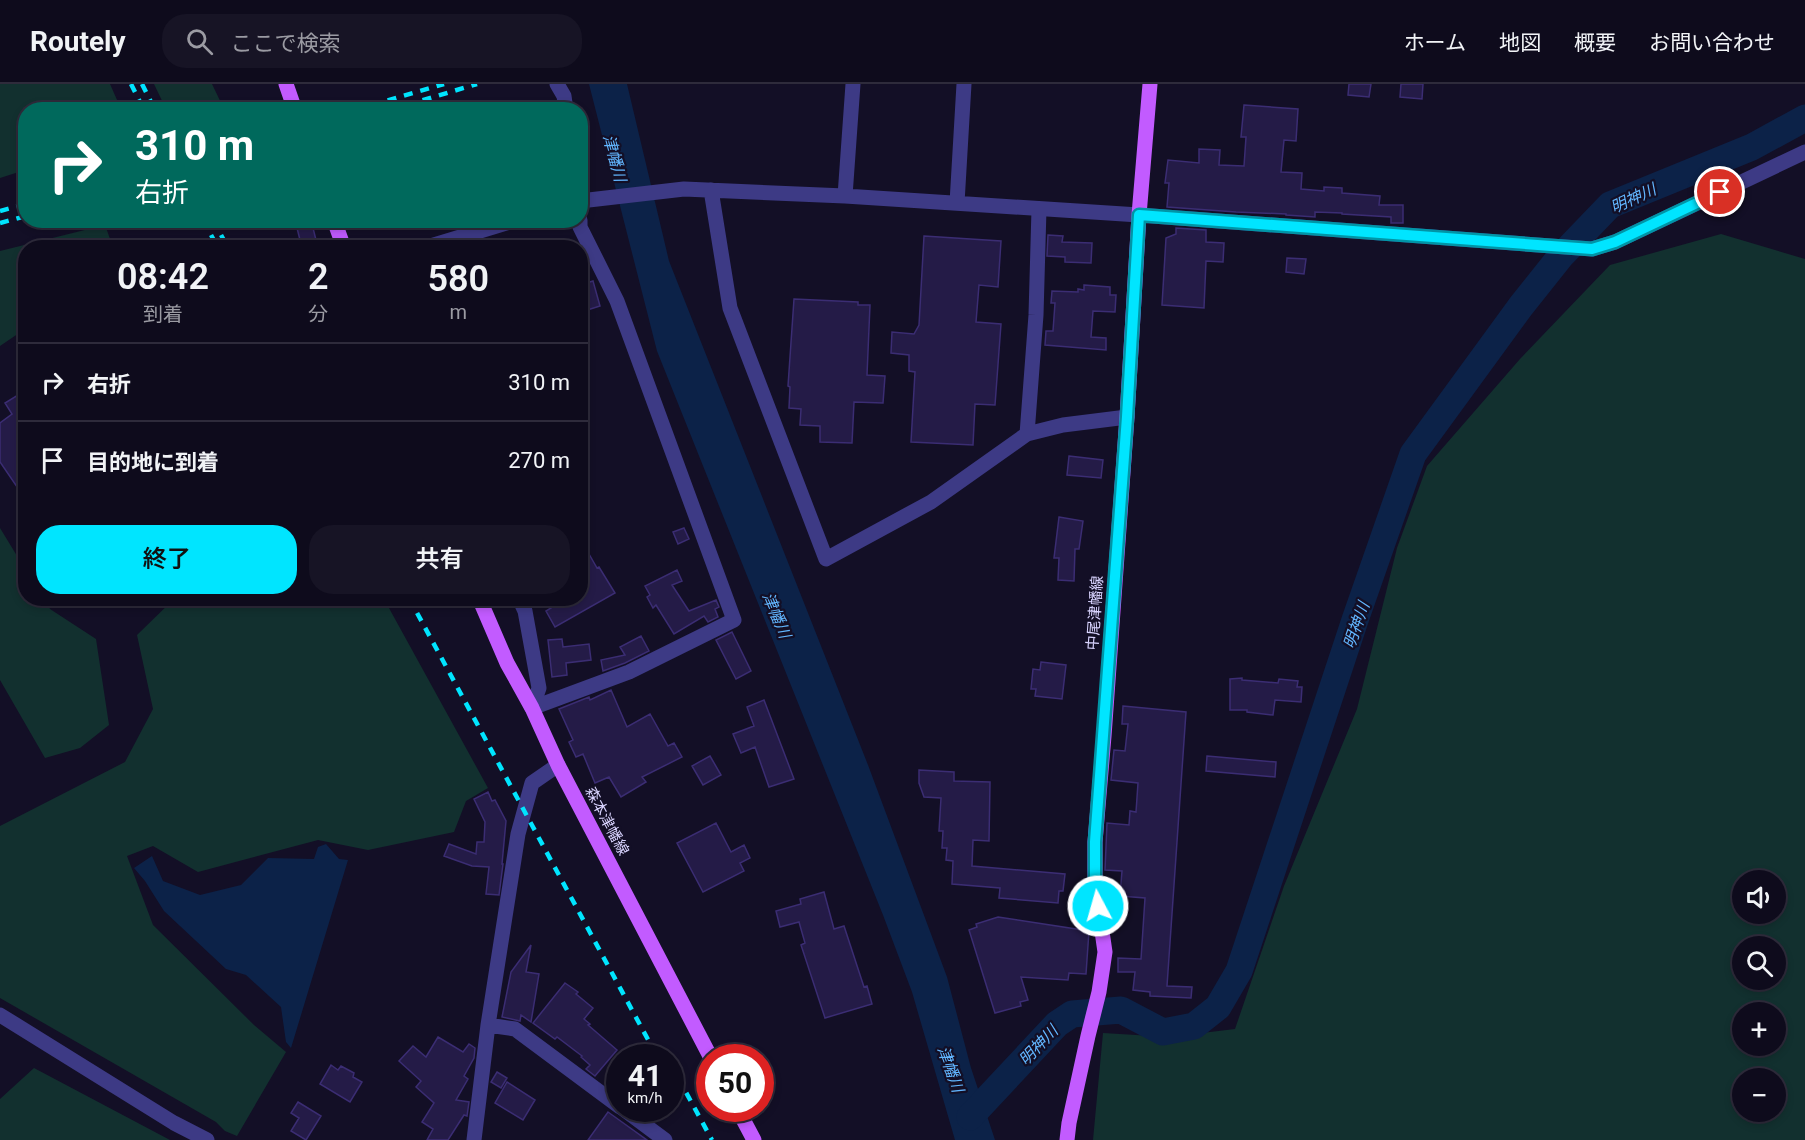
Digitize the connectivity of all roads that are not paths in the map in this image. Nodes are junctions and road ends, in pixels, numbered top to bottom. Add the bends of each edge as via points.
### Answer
1 (286, 84) edge
2 (557, 84) edge
3 (853, 84) edge
4 (964, 84) edge
5 (1150, 84) edge
6 (292, 102) edge
7 (565, 102) edge
8 (1805, 153) edge
9 (711, 190) junction
10 (845, 196) junction
11 (588, 200) edge
12 (957, 203) junction
13 (1039, 209) junction
14 (1139, 215) junction
15 (490, 228) edge
16 (450, 240) edge
17 (588, 243) edge
18 (1127, 417) junction
19 (1027, 434) junction
20 (482, 606) edge
21 (523, 606) edge
22 (532, 708) junction
23 (558, 765) junction
24 (0, 1015) edge
25 (488, 1025) junction
26 (704, 1044) edge
27 (606, 1097) edge
28 (640, 1122) edge
29 (745, 1122) edge
30 (207, 1140) edge
31 (474, 1140) edge
32 (664, 1140) edge
33 (754, 1140) edge
34 (1067, 1140) edge

1 - 6 main road
2 - 7 street
3 - 10 street
4 - 12 street
5 - 14 main road, 中尾津幡線
8 - 14 street via 1615,242 1592,249
9 - 10 street
9 - 11 street via 684,189
9 - 19 street via 730,308 825,559 931,502
10 - 12 street
12 - 13 street
13 - 14 street
13 - 19 street
14 - 18 main road, 中尾津幡線
15 - 16 street
17 - 22 street via 617,301 734,620 628,672
18 - 19 street
18 - 34 main road, 中尾津幡線 via 1095,842 1095,883 1105,952 1100,992
20 - 22 main road, 森本津幡線
21 - 22 street via 539,688
22 - 23 main road, 森本津幡線
23 - 25 street via 532,783 524,810
23 - 26 main road, 森本津幡線
24 - 30 street
25 - 27 street via 515,1029
25 - 31 street
28 - 32 street
29 - 33 main road

